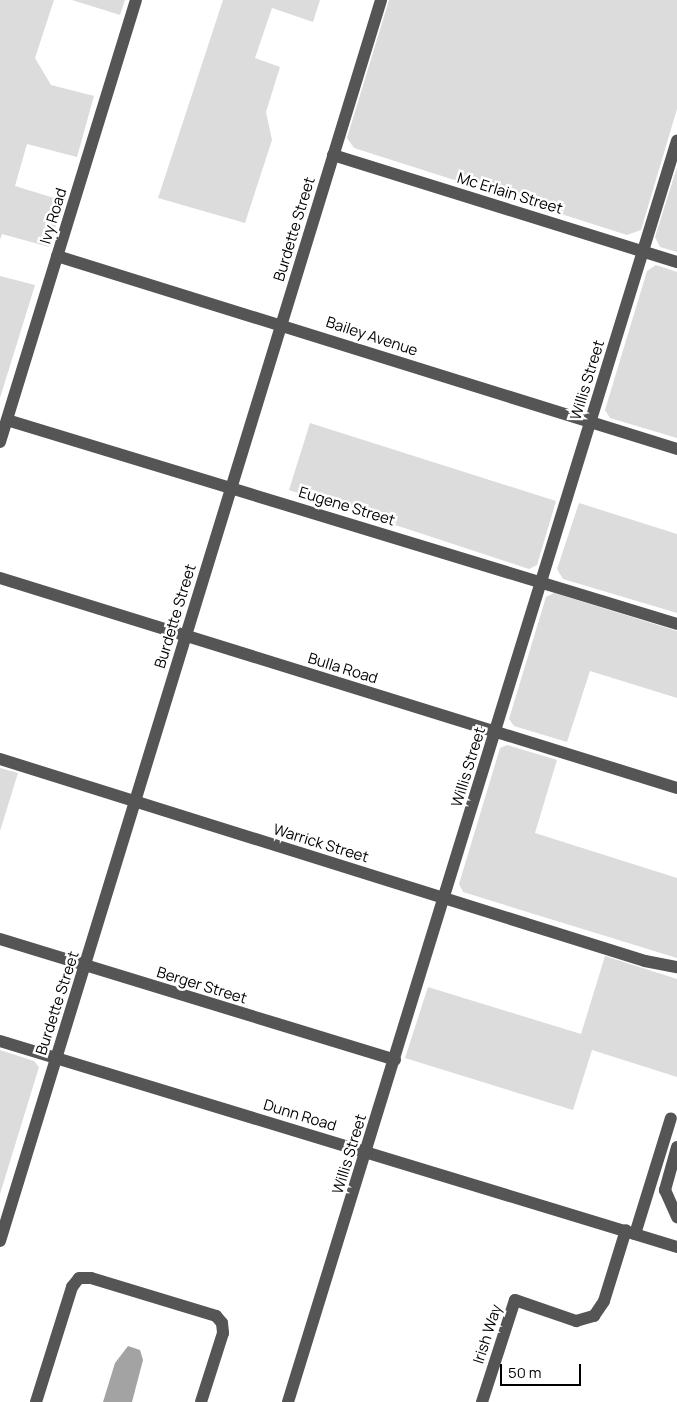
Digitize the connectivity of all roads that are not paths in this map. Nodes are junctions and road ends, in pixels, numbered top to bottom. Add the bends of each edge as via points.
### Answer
1 (136, 0) edge
2 (381, 0) edge
3 (677, 141) edge
4 (333, 155) junction
5 (643, 252) junction
6 (57, 256) junction
7 (677, 262) edge
8 (282, 324) junction
9 (7, 420) junction
10 (592, 423) junction
11 (0, 442) edge
12 (677, 449) edge
13 (233, 488) junction
14 (0, 578) edge
15 (542, 582) junction
16 (677, 624) edge
17 (185, 636) junction
18 (496, 732) junction
19 (0, 759) edge
20 (677, 788) edge
21 (136, 802) junction
22 (445, 898) junction
23 (0, 939) edge
24 (86, 966) junction
25 (677, 966) edge
26 (0, 1041) edge
27 (56, 1058) junction
28 (395, 1060) junction
29 (671, 1118) dead end
30 (677, 1147) edge
31 (367, 1152) junction
32 (677, 1216) edge
33 (630, 1232) junction
34 (0, 1241) edge
35 (677, 1247) edge
36 (36, 1402) edge
37 (201, 1402) edge
38 (288, 1402) edge
39 (482, 1402) edge

1 - 6 street, Ivy Road
2 - 4 street, Burdette Street
3 - 5 street, Willis Street
4 - 5 street, Mc Erlain Street
4 - 8 street, Burdette Street
5 - 7 street, Mc Erlain Street
5 - 10 street, Willis Street
6 - 8 street, Bailey Avenue
6 - 9 street, Ivy Road
8 - 10 street, Bailey Avenue
8 - 13 street, Burdette Street
9 - 11 street, Ivy Road
9 - 13 street, Eugene Street
10 - 12 street, Bailey Avenue
10 - 15 street, Willis Street
13 - 15 street, Eugene Street
13 - 17 street, Burdette Street
14 - 17 street, Bulla Road
15 - 16 street, Eugene Street
15 - 18 street, Willis Street
17 - 18 street, Bulla Road
17 - 21 street, Burdette Street
18 - 20 street, Bulla Road
18 - 22 street, Willis Street
19 - 21 street, Warrick Street
21 - 22 street, Warrick Street
21 - 24 street, Burdette Street
22 - 25 street, Warrick Street via 633,958
22 - 28 street, Willis Street
23 - 24 street, Berger Street
24 - 27 street, Burdette Street
24 - 28 street, Berger Street
26 - 27 street, Dunn Road
27 - 31 street, Dunn Road
27 - 34 street, Burdette Street
28 - 31 street, Willis Street
29 - 33 street
30 - 32 street via 665,1190
31 - 33 street, Dunn Road
31 - 38 street, Willis Street
33 - 35 street, Dunn Road
33 - 39 street, Irish Way via 604,1302 594,1316 576,1321 515,1300
36 - 37 street via 72,1287 79,1278 91,1278 216,1316 222,1323 222,1333

